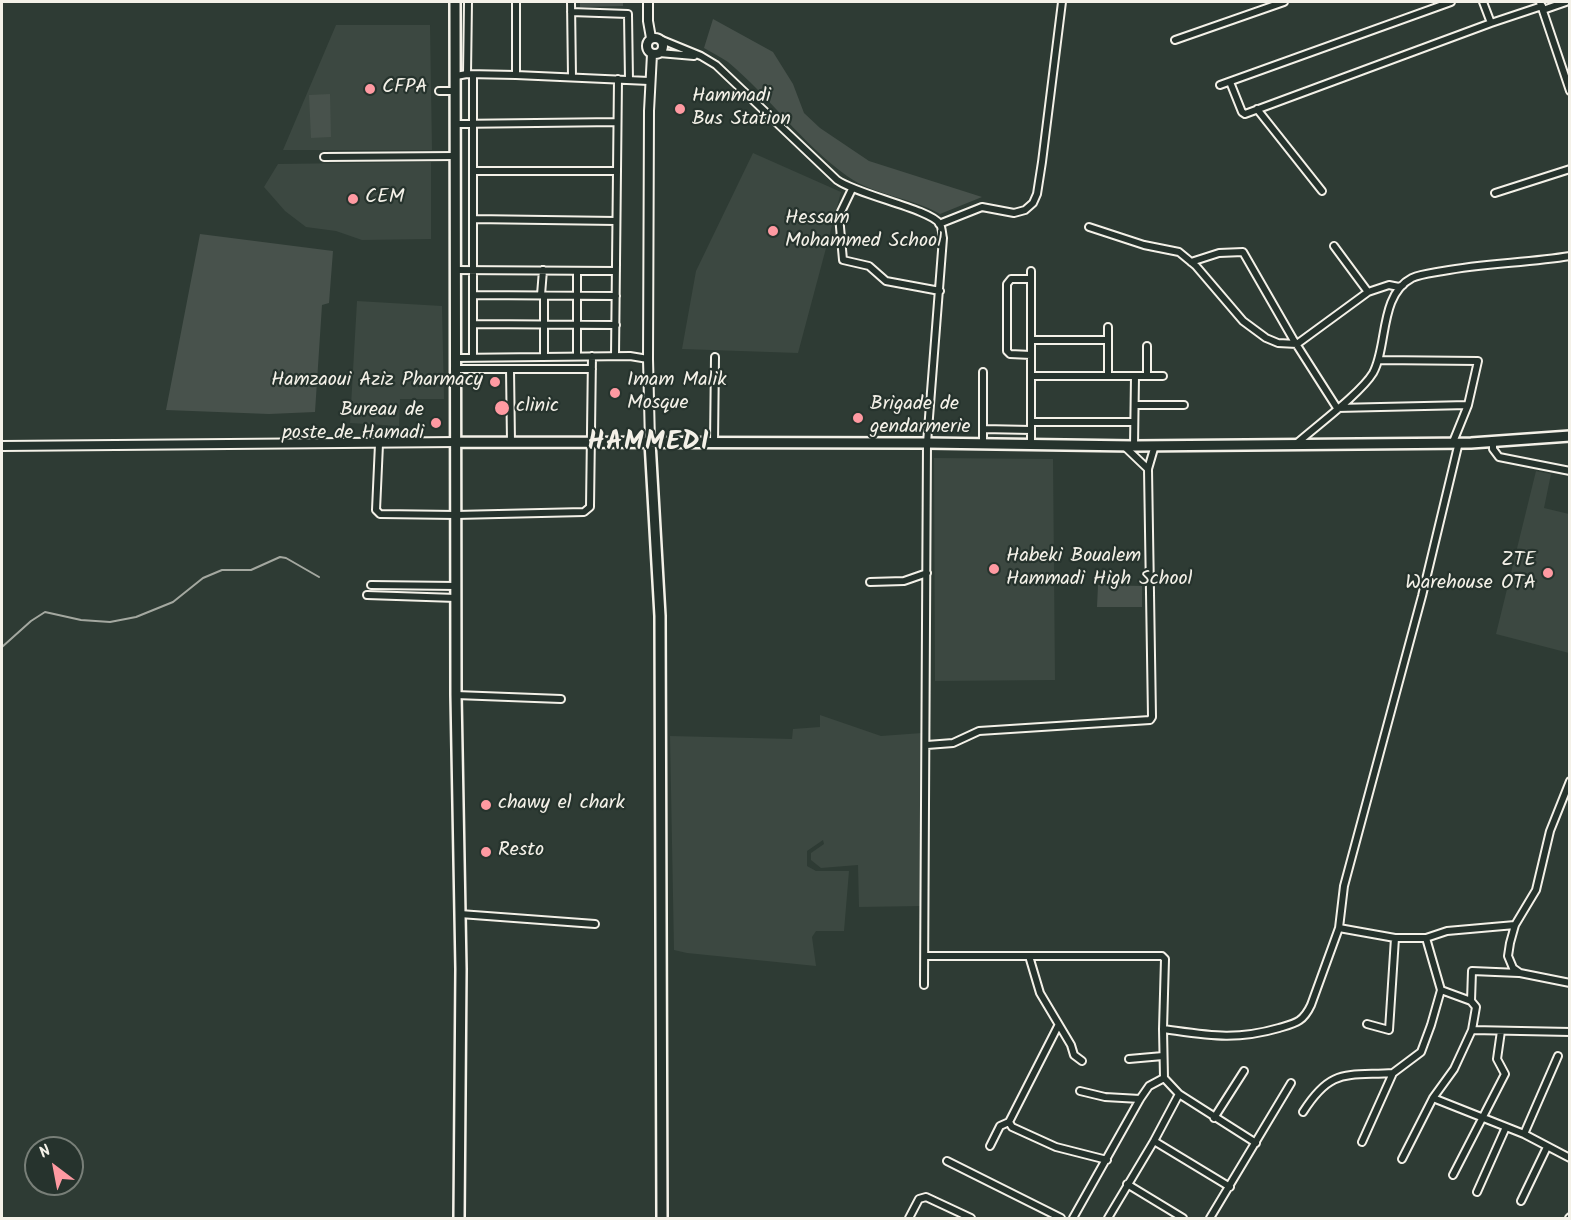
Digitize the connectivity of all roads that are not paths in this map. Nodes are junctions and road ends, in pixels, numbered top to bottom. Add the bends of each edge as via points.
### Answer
1 (455, 2) edge
2 (468, 2) edge
3 (516, 2) edge
4 (571, 2) edge
5 (648, 2) edge
6 (1062, 2) edge
7 (1284, 2) edge
8 (1451, 2) edge
9 (1483, 2) edge
10 (1566, 2) edge
11 (1542, 6) edge
12 (571, 12) junction
13 (1491, 23) junction
14 (651, 38) junction
15 (662, 40) junction
16 (1175, 40) dead end
17 (656, 53) junction
18 (701, 56) junction
19 (470, 74) junction
20 (516, 75) junction
21 (456, 76) junction
22 (572, 77) junction
23 (618, 79) junction
24 (629, 80) junction
25 (649, 81) junction
26 (1230, 82) junction
27 (1220, 86) dead end
28 (439, 91) dead end
29 (455, 91) junction
30 (1569, 91) edge
31 (1257, 109) junction
32 (617, 122) junction
33 (473, 123) junction
34 (455, 124) junction
35 (455, 156) junction
36 (324, 157) dead end
37 (1569, 169) edge
38 (474, 171) junction
39 (616, 171) junction
40 (852, 189) junction
41 (1322, 191) dead end
42 (1495, 193) dead end
43 (473, 219) junction
44 (616, 221) junction
45 (939, 224) junction
46 (1089, 226) dead end
47 (1334, 246) dead end
48 (1569, 256) edge
49 (1191, 262) junction
50 (455, 270) junction
51 (473, 270) junction
52 (543, 270) junction
53 (616, 270) junction
54 (577, 271) junction
55 (1031, 272) dead end
56 (1031, 279) junction
57 (1403, 285) junction
58 (940, 291) junction
59 (1368, 292) junction
60 (473, 295) junction
61 (543, 295) junction
62 (577, 296) junction
63 (616, 296) junction
64 (473, 324) junction
65 (544, 324) junction
66 (577, 325) junction
67 (616, 325) junction
68 (1108, 327) dead end
69 (1031, 340) junction
70 (1108, 340) junction
71 (1297, 344) junction
72 (1147, 346) dead end
73 (1009, 353) junction
74 (1031, 355) junction
75 (592, 356) junction
76 (615, 356) junction
77 (544, 357) junction
78 (577, 357) junction
79 (715, 357) dead end
80 (454, 358) junction
81 (473, 358) junction
82 (648, 360) junction
83 (1378, 360) junction
84 (1005, 362) dead end
85 (454, 369) junction
86 (510, 369) junction
87 (592, 369) junction
88 (983, 372) dead end
89 (1031, 376) junction
90 (1108, 376) junction
91 (1135, 376) junction
92 (1147, 376) junction
93 (1163, 376) dead end
94 (1135, 405) junction
95 (1184, 405) dead end
96 (1468, 405) junction
97 (1337, 408) junction
98 (1031, 422) junction
99 (1134, 422) junction
100 (983, 429) junction
101 (1031, 430) junction
102 (1569, 436) edge
103 (456, 442) junction
104 (511, 442) junction
105 (590, 442) junction
106 (650, 442) junction
107 (1456, 442) junction
108 (1493, 442) junction
109 (714, 443) junction
110 (927, 443) junction
111 (379, 444) junction
112 (982, 444) junction
113 (1031, 444) junction
114 (1296, 444) junction
115 (1155, 445) junction
116 (2, 446) edge
117 (1129, 446) junction
118 (1149, 469) junction
119 (1569, 471) edge
120 (456, 515) junction
121 (927, 573) junction
122 (870, 582) dead end
123 (371, 585) dead end
124 (456, 586) junction
125 (367, 595) dead end
126 (456, 598) junction
127 (456, 695) junction
128 (561, 699) dead end
129 (927, 745) junction
130 (1569, 781) edge
131 (460, 914) junction
132 (595, 924) dead end
133 (1515, 925) junction
134 (1339, 928) junction
135 (1395, 938) junction
136 (1426, 938) junction
137 (925, 956) junction
138 (1029, 956) junction
139 (1520, 973) junction
140 (1569, 983) edge
141 (924, 985) dead end
142 (1441, 990) junction
143 (1471, 1001) junction
144 (1366, 1024) dead end
145 (1058, 1026) junction
146 (1162, 1029) junction
147 (1472, 1030) junction
148 (1501, 1031) junction
149 (1569, 1032) edge
150 (1163, 1056) junction
151 (1558, 1056) dead end
152 (1129, 1059) dead end
153 (1082, 1061) dead end
154 (1244, 1071) dead end
155 (1394, 1073) junction
156 (1164, 1078) junction
157 (1291, 1083) dead end
158 (1080, 1091) dead end
159 (1179, 1094) junction
160 (1433, 1098) junction
161 (1140, 1099) junction
162 (1303, 1112) dead end
163 (1214, 1118) junction
164 (1483, 1119) junction
165 (1010, 1125) junction
166 (1506, 1127) junction
167 (1524, 1134) junction
168 (1154, 1141) junction
169 (1362, 1142) dead end
170 (1256, 1143) junction
171 (990, 1146) dead end
172 (1547, 1147) junction
173 (1569, 1158) edge
174 (1402, 1159) dead end
175 (1107, 1160) junction
176 (947, 1161) dead end
177 (1453, 1175) dead end
178 (1127, 1184) junction
179 (1230, 1187) junction
180 (1477, 1192) dead end
181 (1521, 1201) dead end
182 (459, 1218) edge
183 (662, 1218) edge
184 (909, 1218) edge
185 (971, 1218) edge
186 (1061, 1218) edge
187 (1074, 1218) edge
188 (1108, 1218) edge
189 (1184, 1218) edge
190 (1210, 1218) edge

1 - 21 main road
2 - 19 street
3 - 20 street
4 - 12 street
5 - 14 street
6 - 45 street via 1042,162 1033,203 1014,213 982,207
7 - 16 street
8 - 26 street
9 - 13 street
10 - 11 street
11 - 13 street
11 - 30 street
12 - 22 street
12 - 24 street via 628,14
13 - 31 street
14 - 15 street
14 - 17 street via 646,46
15 - 17 street via 664,47
15 - 18 street
17 - 18 street
17 - 25 street
18 - 40 street via 722,71 832,176
19 - 20 street
19 - 21 street
19 - 33 street
20 - 22 street
21 - 29 main road
22 - 23 street
23 - 24 street
23 - 32 street
24 - 25 street
25 - 82 street
26 - 27 street
26 - 31 street via 1242,112
28 - 29 street
29 - 34 main road
31 - 41 street
32 - 33 street
32 - 39 street
33 - 34 street
33 - 38 street
34 - 35 main road
35 - 36 street
35 - 50 main road
37 - 42 street
38 - 39 street
38 - 43 street
39 - 44 street
40 - 45 street via 927,214
40 - 58 street via 838,216 843,260 869,266 886,281
43 - 44 street
43 - 51 street
44 - 53 street
45 - 58 street via 944,238
46 - 49 street via 1179,252
47 - 59 street
48 - 57 street via 1470,266 1419,276
49 - 71 street via 1244,321 1266,338
49 - 71 street via 1219,253 1243,252
50 - 51 street
50 - 80 main road
51 - 52 street
51 - 60 street
52 - 54 street
52 - 61 street
53 - 54 street
53 - 63 street
54 - 62 street
55 - 56 street
56 - 69 street
56 - 73 street via 1007,282
57 - 59 street
57 - 83 street via 1386,317
58 - 110 street
59 - 71 street
60 - 61 street
60 - 64 street
61 - 62 street
61 - 65 street
62 - 63 street
62 - 66 street
63 - 67 street
64 - 65 street
64 - 81 street
65 - 66 street
65 - 77 street
66 - 67 street
66 - 78 street
67 - 76 street
68 - 70 street
69 - 70 street
69 - 74 street
70 - 90 street
71 - 97 street
72 - 92 street
73 - 74 street
73 - 84 street
74 - 89 street
75 - 76 street
75 - 78 street
75 - 87 street
76 - 82 street
77 - 78 street
77 - 81 street
79 - 109 street
80 - 81 street
80 - 85 main road
82 - 106 street
83 - 96 street via 1478,361
83 - 97 street via 1372,375
85 - 86 street
85 - 103 main road
86 - 87 street
86 - 104 street
87 - 105 street
88 - 100 street
89 - 90 street
89 - 98 street
90 - 91 street
91 - 92 street
91 - 94 street
92 - 93 street
94 - 95 street
94 - 99 street
96 - 97 street
96 - 107 street
97 - 114 street
98 - 99 street
98 - 101 street
99 - 117 street
100 - 101 street
100 - 112 street
101 - 113 street
102 - 108 main road
103 - 104 main road
103 - 111 street
103 - 120 main road
104 - 105 main road
105 - 106 main road
105 - 120 street via 588,510
106 - 109 main road
106 - 183 main road via 660,616
107 - 108 main road
107 - 114 main road
107 - 134 street via 1422,596 1344,886
108 - 119 street via 1499,457
109 - 110 main road
110 - 112 main road
110 - 121 street
111 - 116 street
111 - 120 street via 377,512
112 - 113 main road
113 - 117 main road
114 - 115 main road
115 - 117 main road
115 - 118 street
117 - 118 street
118 - 129 street via 1150,720 979,731 954,743
120 - 124 main road
121 - 122 street via 904,581
121 - 129 street
123 - 124 street
124 - 126 main road
125 - 126 street
126 - 127 main road
127 - 128 street
127 - 131 main road
129 - 137 street
130 - 133 street via 1550,831 1536,890
131 - 132 street
131 - 182 main road
133 - 136 street via 1447,931
133 - 139 street via 1508,956
134 - 135 street
134 - 146 street via 1311,1005 1300,1021 1259,1034 1224,1037
135 - 136 street
135 - 144 street via 1389,1030
136 - 142 street
137 - 138 street
137 - 141 street
138 - 145 street via 1040,993
138 - 146 street via 1162,956
139 - 140 street
139 - 143 street via 1472,972
142 - 143 street
142 - 155 street via 1421,1052
143 - 147 street via 1476,1007
145 - 153 street via 1074,1055
145 - 165 street
146 - 150 street
147 - 148 street
147 - 160 street via 1454,1069
148 - 149 street
148 - 164 street via 1497,1059 1505,1074
150 - 152 street
150 - 156 street
151 - 167 street
154 - 163 street
155 - 162 street via 1338,1077 1325,1083
155 - 169 street
156 - 159 street
156 - 161 street via 1149,1086
157 - 170 street
158 - 161 street
159 - 163 street
159 - 168 street
160 - 164 street
160 - 174 street
161 - 175 street
163 - 170 street
164 - 166 street
164 - 177 street
165 - 171 street via 1000,1126
165 - 175 street via 1056,1148
166 - 167 street
166 - 180 street
167 - 172 street
168 - 178 street
168 - 179 street
170 - 179 street
172 - 173 street
172 - 181 street
175 - 187 street
176 - 186 street
178 - 188 street
178 - 189 street
179 - 190 street
184 - 185 street via 919,1199 926,1197

